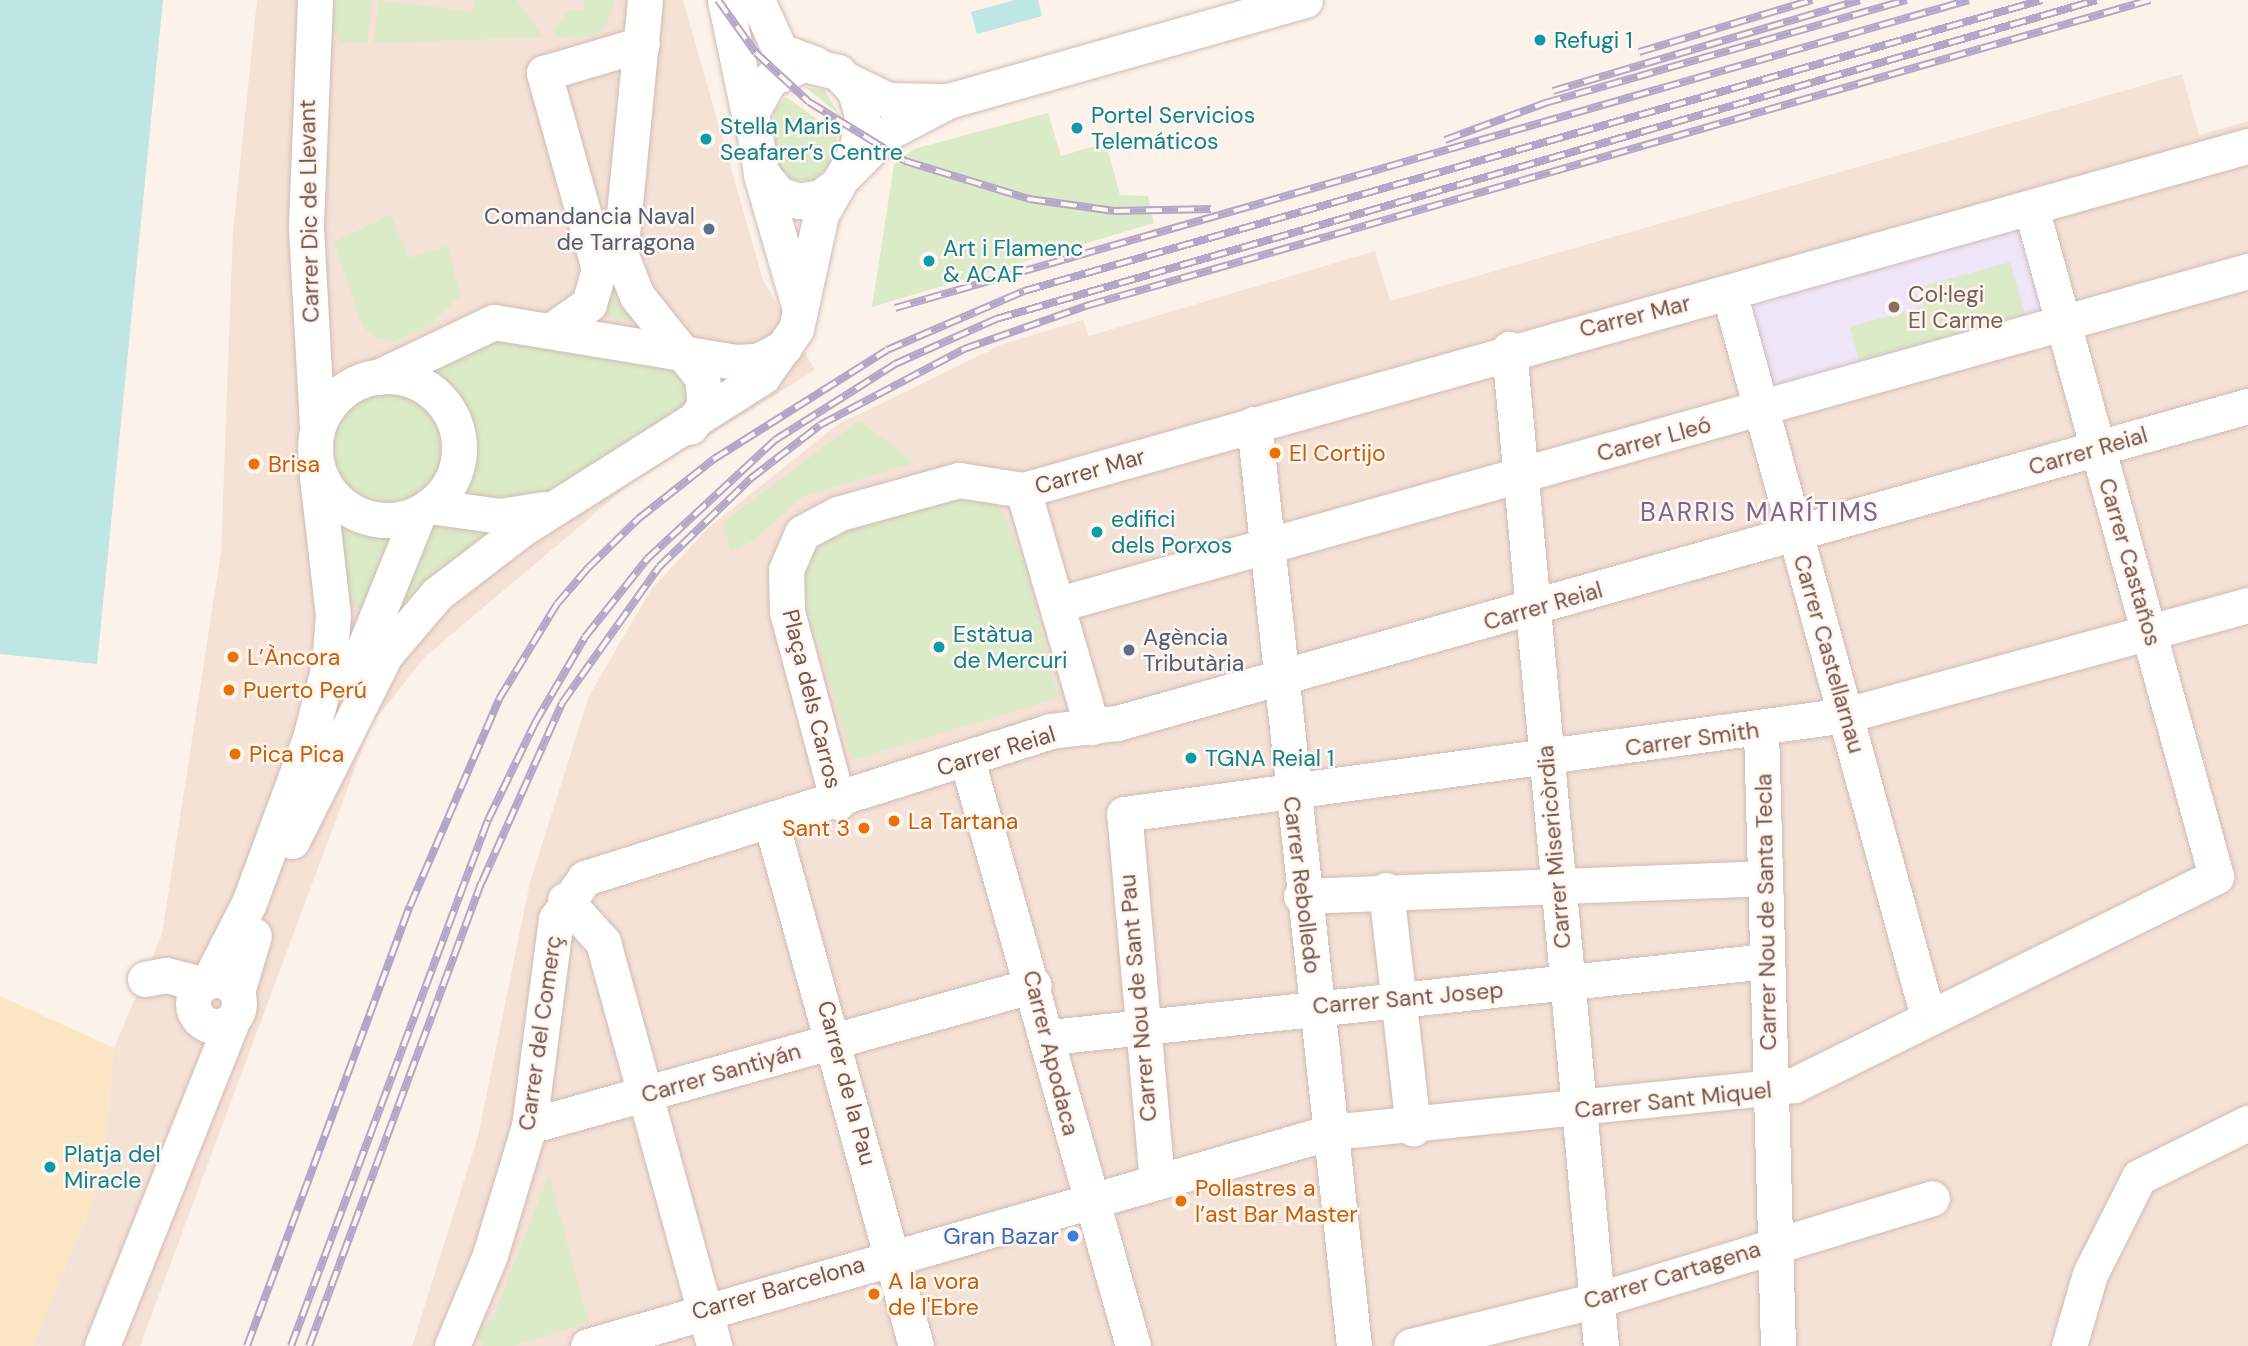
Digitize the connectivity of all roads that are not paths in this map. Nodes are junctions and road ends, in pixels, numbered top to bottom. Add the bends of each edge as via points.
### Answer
1 (315, 0) edge
2 (645, 0) edge
3 (726, 0) edge
4 (757, 0) edge
5 (1305, 0) edge
6 (642, 44) junction
7 (815, 64) junction
8 (847, 80) junction
9 (948, 101) junction
10 (750, 124) junction
11 (2248, 146) edge
12 (761, 172) junction
13 (842, 180) junction
14 (2031, 207) junction
15 (2248, 271) edge
16 (1729, 292) junction
17 (801, 313) junction
18 (2064, 325) junction
19 (553, 329) junction
20 (787, 345) junction
21 (1509, 349) junction
22 (689, 354) junction
23 (378, 377) junction
24 (2248, 406) edge
25 (1762, 410) junction
26 (317, 423) junction
27 (1254, 424) junction
28 (690, 427) junction
29 (2096, 448) junction
30 (1519, 475) junction
31 (317, 477) junction
32 (584, 489) junction
33 (1023, 490) junction
34 (424, 509) junction
35 (1795, 533) junction
36 (1268, 548) junction
37 (1059, 604) junction
38 (2248, 604) edge
39 (1534, 609) junction
40 (2150, 628) junction
41 (1280, 678) junction
42 (1846, 715) junction
43 (1092, 727) junction
44 (1761, 730) junction
45 (967, 760) junction
46 (1545, 760) junction
47 (1290, 788) junction
48 (838, 802) junction
49 (1124, 814) joint
50 (771, 822) junction
51 (292, 841) junction
52 (2216, 877) joint
53 (1765, 878) junction
54 (1558, 883) junction
55 (1386, 890) junction
56 (1301, 896) junction
57 (565, 900) junction
58 (1767, 961) junction
59 (1566, 984) junction
60 (1034, 985) junction
61 (1399, 997) junction
62 (212, 1001) junction
63 (1318, 1006) junction
64 (1928, 1017) junction
65 (1141, 1031) junction
66 (1050, 1037) junction
67 (835, 1039) junction
68 (1770, 1092) junction
69 (644, 1095) junction
70 (1578, 1110) junction
71 (2248, 1123) edge
72 (528, 1126) junction
73 (1413, 1128) junction
74 (1331, 1132) junction
75 (1157, 1181) junction
76 (1932, 1198) dead end
77 (1090, 1200) junction
78 (1775, 1244) junction
79 (893, 1256) junction
80 (1597, 1300) junction
81 (703, 1309) junction
82 (461, 1339) edge
83 (102, 1346) edge
84 (588, 1346) edge
85 (714, 1346) edge
86 (916, 1346) edge
87 (1133, 1346) edge
88 (1354, 1346) edge
89 (1411, 1346) edge
90 (1601, 1346) edge
91 (1778, 1346) edge
92 (2069, 1346) edge

1 - 26 street, Carrer Dic de Llevant via 306,229
2 - 6 street
3 - 10 street
4 - 7 street via 780,51
5 - 9 street
6 - 19 street via 544,74 599,269 589,304
6 - 22 street via 620,253 637,296
7 - 8 street
7 - 10 street via 770,79 754,101
8 - 9 street via 888,100
8 - 13 street via 862,115 857,150
9 - 13 street via 885,134
10 - 12 street
11 - 14 street, Carrer Mar
12 - 13 street via 778,194 799,201 821,197
12 - 17 street
13 - 17 street via 821,214
14 - 16 street, Carrer Mar
14 - 18 street, Carrer Castaños
15 - 18 street, Carrer Lleó
16 - 21 street, Carrer Mar
16 - 25 street, Carrer Castellarnau
17 - 20 street
18 - 25 street, Carrer Lleó
18 - 29 street, Carrer Castaños
19 - 22 street
19 - 23 street via 480,325
20 - 22 street via 747,363
20 - 28 street via 755,383
21 - 27 street, Carrer Mar
21 - 30 street, Carrer Misericòrdia
22 - 28 street via 706,395
23 - 26 street via 346,391
23 - 34 street via 424,385 446,404 457,426 457,470
24 - 29 street, Carrer Reial
25 - 30 street, Carrer Lleó
25 - 35 street, Carrer Castellarnau
26 - 31 street
27 - 33 street, Carrer Mar
27 - 36 street, Carrer Rebolledo
28 - 32 street
29 - 35 street, Carrer Reial
29 - 40 street, Carrer Castaños
30 - 36 street, Carrer Lleó
30 - 39 street, Carrer Misericòrdia
31 - 34 street via 337,500 366,514
31 - 62 street via 333,615 329,665 310,738
32 - 34 street via 513,516
32 - 51 street via 474,561 407,626 367,688
33 - 37 street
33 - 48 street, Plaça dels Carros via 959,480 819,521 792,549 786,611
34 - 51 street
35 - 39 street, Carrer Reial
35 - 42 street, Carrer Castellarnau
36 - 37 street, Carrer Lleó
36 - 41 street, Carrer Rebolledo
37 - 43 street
38 - 40 street, Carrer Smith
39 - 41 street, Carrer Reial
39 - 46 street, Carrer Misericòrdia
40 - 42 street, Carrer Smith
40 - 52 street, Carrer Castaños
41 - 43 street, Carrer Reial
41 - 47 street, Carrer Rebolledo
42 - 44 street, Carrer Smith
42 - 64 street, Carrer Castellarnau
43 - 45 street, Carrer Reial via 1050,731
44 - 46 street, Carrer Smith
44 - 53 street, Carrer Nou de Santa Tecla
45 - 48 street, Carrer Reial
45 - 60 street, Carrer Apodaca
46 - 47 street, Carrer Smith
46 - 54 street, Carrer Misericòrdia
47 - 49 street, Carrer Smith via 1250,800
47 - 56 street, Carrer Rebolledo
48 - 50 street, Carrer Reial
49 - 65 street, Carrer Nou de Sant Pau
50 - 57 street, Carrer Reial via 600,872
50 - 67 street, Carrer de la Pau
51 - 62 street via 245,954
52 - 64 street, Carrer Sant Miquel
53 - 54 street
53 - 58 street, Carrer Nou de Santa Tecla
54 - 55 street
54 - 59 street, Carrer Misericòrdia
55 - 56 street
55 - 61 street
56 - 63 street, Carrer Rebolledo
57 - 69 street via 603,942
57 - 72 street, Carrer del Comerç via 556,919
58 - 59 street, Carrer Sant Josep
58 - 68 street, Carrer Nou de Santa Tecla
59 - 61 street, Carrer Sant Josep
59 - 70 street, Carrer Misericòrdia
60 - 66 street, Carrer Apodaca
60 - 67 street, Carrer Santiyán
61 - 63 street, Carrer Sant Josep
61 - 73 street
62 - 83 street via 204,1089
63 - 65 street, Carrer Sant Josep
63 - 74 street, Carrer Rebolledo
64 - 68 street, Carrer Sant Miquel
65 - 66 street, Carrer Sant Josep
65 - 75 street, Carrer Nou de Sant Pau
66 - 77 street, Carrer Apodaca
67 - 69 street, Carrer Santiyán
67 - 79 street, Carrer de la Pau
68 - 70 street, Carrer Sant Miquel
68 - 78 street, Carrer Nou de Santa Tecla
69 - 72 street, Carrer Santiyán
69 - 81 street
70 - 73 street, Carrer Sant Miquel
70 - 80 street, Carrer Misericòrdia
71 - 92 street via 2139,1177 2090,1274
72 - 82 street, Carrer del Comerç
73 - 74 street, Carrer Sant Miquel
74 - 75 street, Carrer Sant Miquel
74 - 88 street, Carrer Rebolledo
75 - 77 street, Carrer Sant Miquel
76 - 78 street, Carrer Cartagena
77 - 79 street, Carrer Barcelona
77 - 87 street, Carrer Apodaca
78 - 80 street, Carrer Cartagena
78 - 91 street, Carrer Nou de Santa Tecla
79 - 81 street, Carrer Barcelona
79 - 86 street, Carrer de la Pau
80 - 89 street, Carrer Cartagena
80 - 90 street, Carrer Misericòrdia
81 - 84 street, Carrer Barcelona
81 - 85 street

